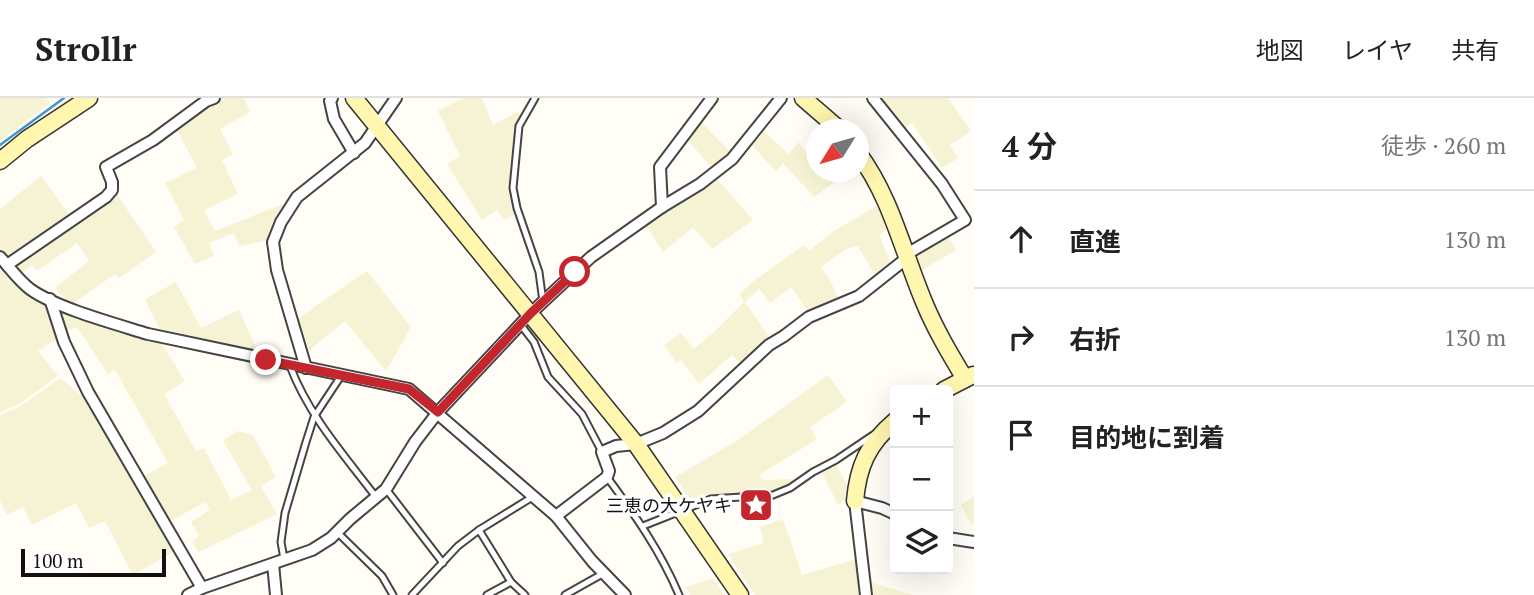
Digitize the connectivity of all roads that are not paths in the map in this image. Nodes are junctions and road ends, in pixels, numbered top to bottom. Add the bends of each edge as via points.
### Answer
1 (89, 98) edge
2 (214, 98) edge
3 (331, 98) edge
4 (354, 98) edge
5 (396, 98) edge
6 (535, 98) edge
7 (712, 98) edge
8 (781, 98) edge
9 (803, 98) edge
10 (873, 98) edge
11 (827, 119) edge
12 (377, 124) junction
13 (354, 153) junction
14 (0, 161) edge
15 (869, 168) edge
16 (662, 207) junction
17 (970, 218) edge
18 (906, 256) junction
19 (3, 261) edge
20 (50, 299) junction
21 (531, 313) junction
22 (290, 365) junction
23 (306, 368) junction
24 (341, 375) junction
25 (970, 377) edge
26 (953, 386) edge
27 (438, 412) junction
28 (314, 417) junction
29 (890, 425) edge
30 (881, 433) junction
31 (636, 444) junction
32 (601, 452) junction
33 (607, 477) junction
34 (386, 489) junction
35 (534, 496) junction
36 (376, 498) junction
37 (855, 501) junction
38 (683, 510) junction
39 (890, 512) edge
40 (556, 516) junction
41 (643, 526) junction
42 (478, 530) junction
43 (337, 532) junction
44 (953, 539) edge
45 (974, 542) edge
46 (278, 561) junction
47 (443, 563) junction
48 (604, 573) junction
49 (511, 582) junction
50 (202, 588) junction
51 (188, 595) edge
52 (276, 595) edge
53 (393, 595) edge
54 (412, 595) edge
55 (487, 595) edge
56 (525, 595) edge
57 (565, 595) edge
58 (625, 595) edge
59 (679, 595) edge
60 (740, 595) edge
61 (866, 595) edge

1 - 14 street
2 - 19 street via 106,167 112,190 106,197
3 - 13 street via 334,119
4 - 12 street
5 - 12 street
6 - 21 lane via 519,126 513,188 539,272
7 - 16 street via 660,167
8 - 16 street via 732,159
9 - 11 street
10 - 17 street
12 - 13 street
12 - 21 street
13 - 23 street via 297,197 273,242
15 - 18 street
16 - 21 street via 592,257
17 - 18 street
18 - 25 street via 930,315
18 - 31 street via 859,296 808,317 769,345 698,411
19 - 20 street via 29,288
20 - 22 street via 148,334
20 - 50 street via 88,392
21 - 27 street
21 - 31 street
21 - 32 lane via 534,342 548,377 582,414
22 - 23 street
22 - 28 lane
23 - 24 street
24 - 27 street via 409,389
24 - 28 lane
25 - 26 street
27 - 34 street
27 - 35 street
28 - 36 lane
28 - 46 lane via 285,513
29 - 30 street
30 - 37 street via 863,459
30 - 38 lane via 774,495 711,499
31 - 32 street
31 - 38 street
32 - 33 street
33 - 40 street
33 - 41 lane
34 - 36 street
34 - 47 lane
35 - 40 street
35 - 42 lane
36 - 43 street
37 - 39 street
37 - 61 street
38 - 41 lane
38 - 60 street
40 - 48 street
41 - 59 lane
42 - 47 lane
42 - 49 lane
43 - 46 street via 312,550
43 - 53 lane via 382,576
44 - 45 street
46 - 50 street
46 - 52 street
47 - 54 lane
48 - 57 lane
48 - 58 street
49 - 55 lane
49 - 56 lane
50 - 51 street

